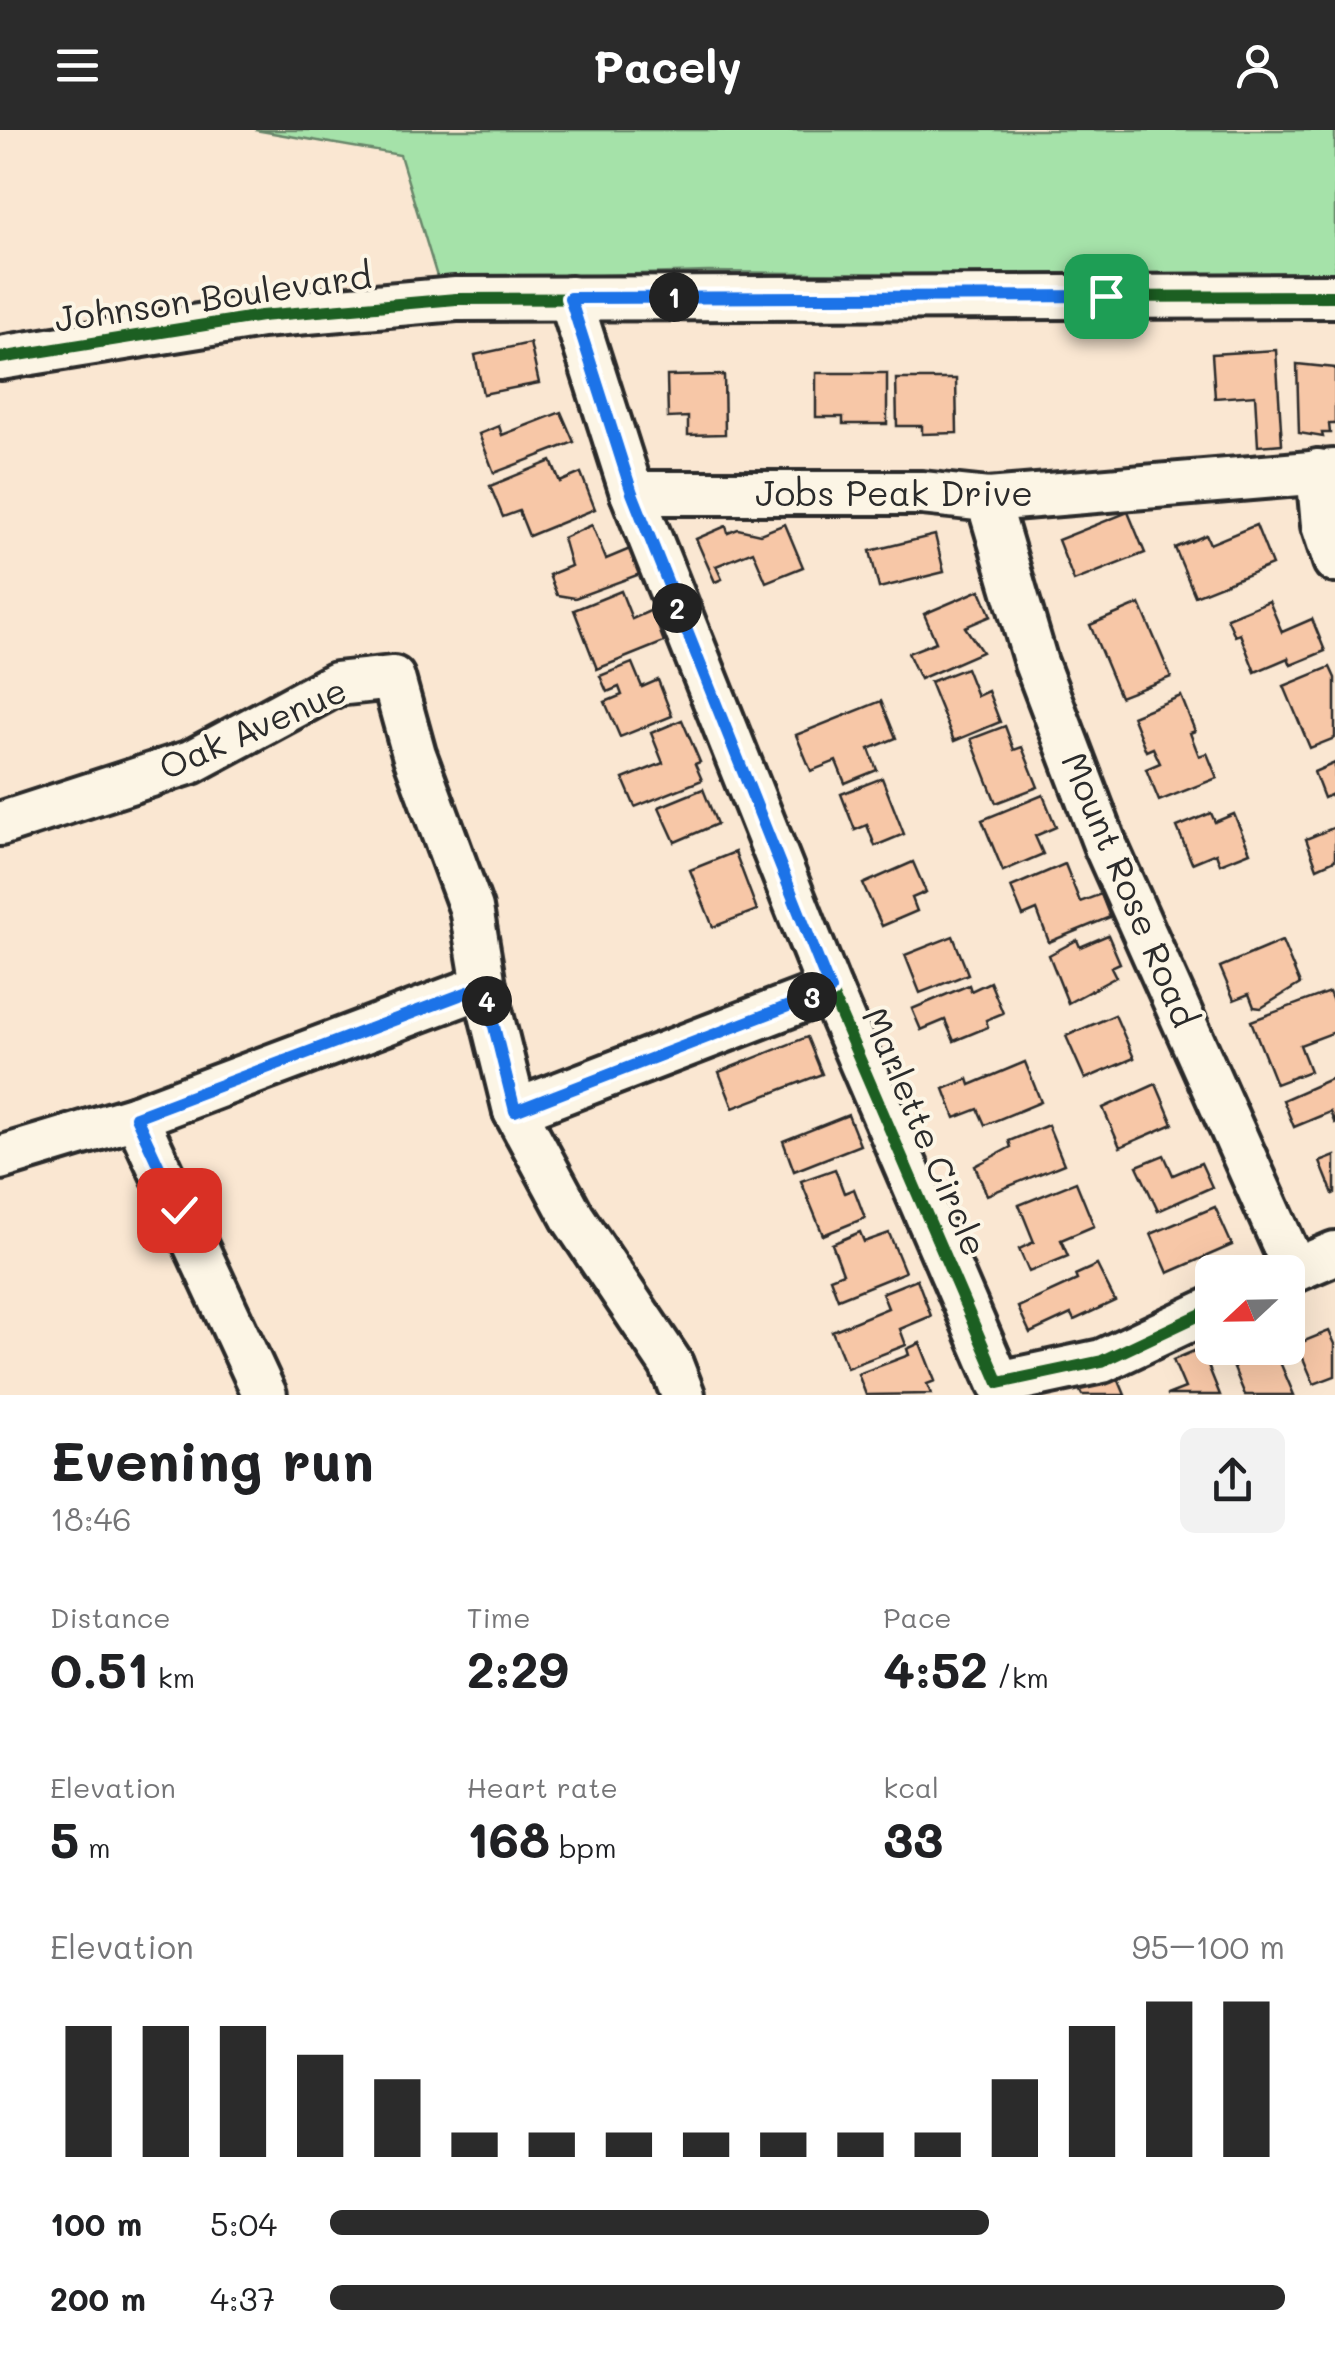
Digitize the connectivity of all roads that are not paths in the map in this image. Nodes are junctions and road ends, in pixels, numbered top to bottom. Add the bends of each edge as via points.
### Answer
1 (1335, 296) edge
2 (570, 298) junction
3 (0, 358) edge
4 (1327, 471) edge
5 (632, 493) junction
6 (988, 500) junction
7 (1335, 560) edge
8 (0, 824) edge
9 (484, 986) junction
10 (830, 990) junction
11 (515, 1111) junction
12 (136, 1117) junction
13 (0, 1158) edge
14 (1335, 1253) edge
15 (1284, 1255) edge
16 (1305, 1266) edge
17 (1195, 1317) edge
18 (265, 1395) edge
19 (683, 1395) edge

1 - 2 street, Johnson Boulevard
2 - 3 street, Johnson Boulevard via 456,299 278,314
2 - 5 street, Marlette Circle
4 - 6 street, Jobs Peak Drive
4 - 7 street via 1323,525
5 - 6 street, Jobs Peak Drive via 922,492
5 - 10 street, Marlette Circle
6 - 15 street, Mount Rose Road via 1036,663 1106,846
8 - 9 street, Oak Avenue via 191,762 336,684 393,678 471,908
9 - 11 street
9 - 12 street
10 - 11 street
10 - 17 street, Marlette Circle via 999,1383 1102,1361
11 - 19 street
12 - 13 street
12 - 18 street
14 - 16 street

